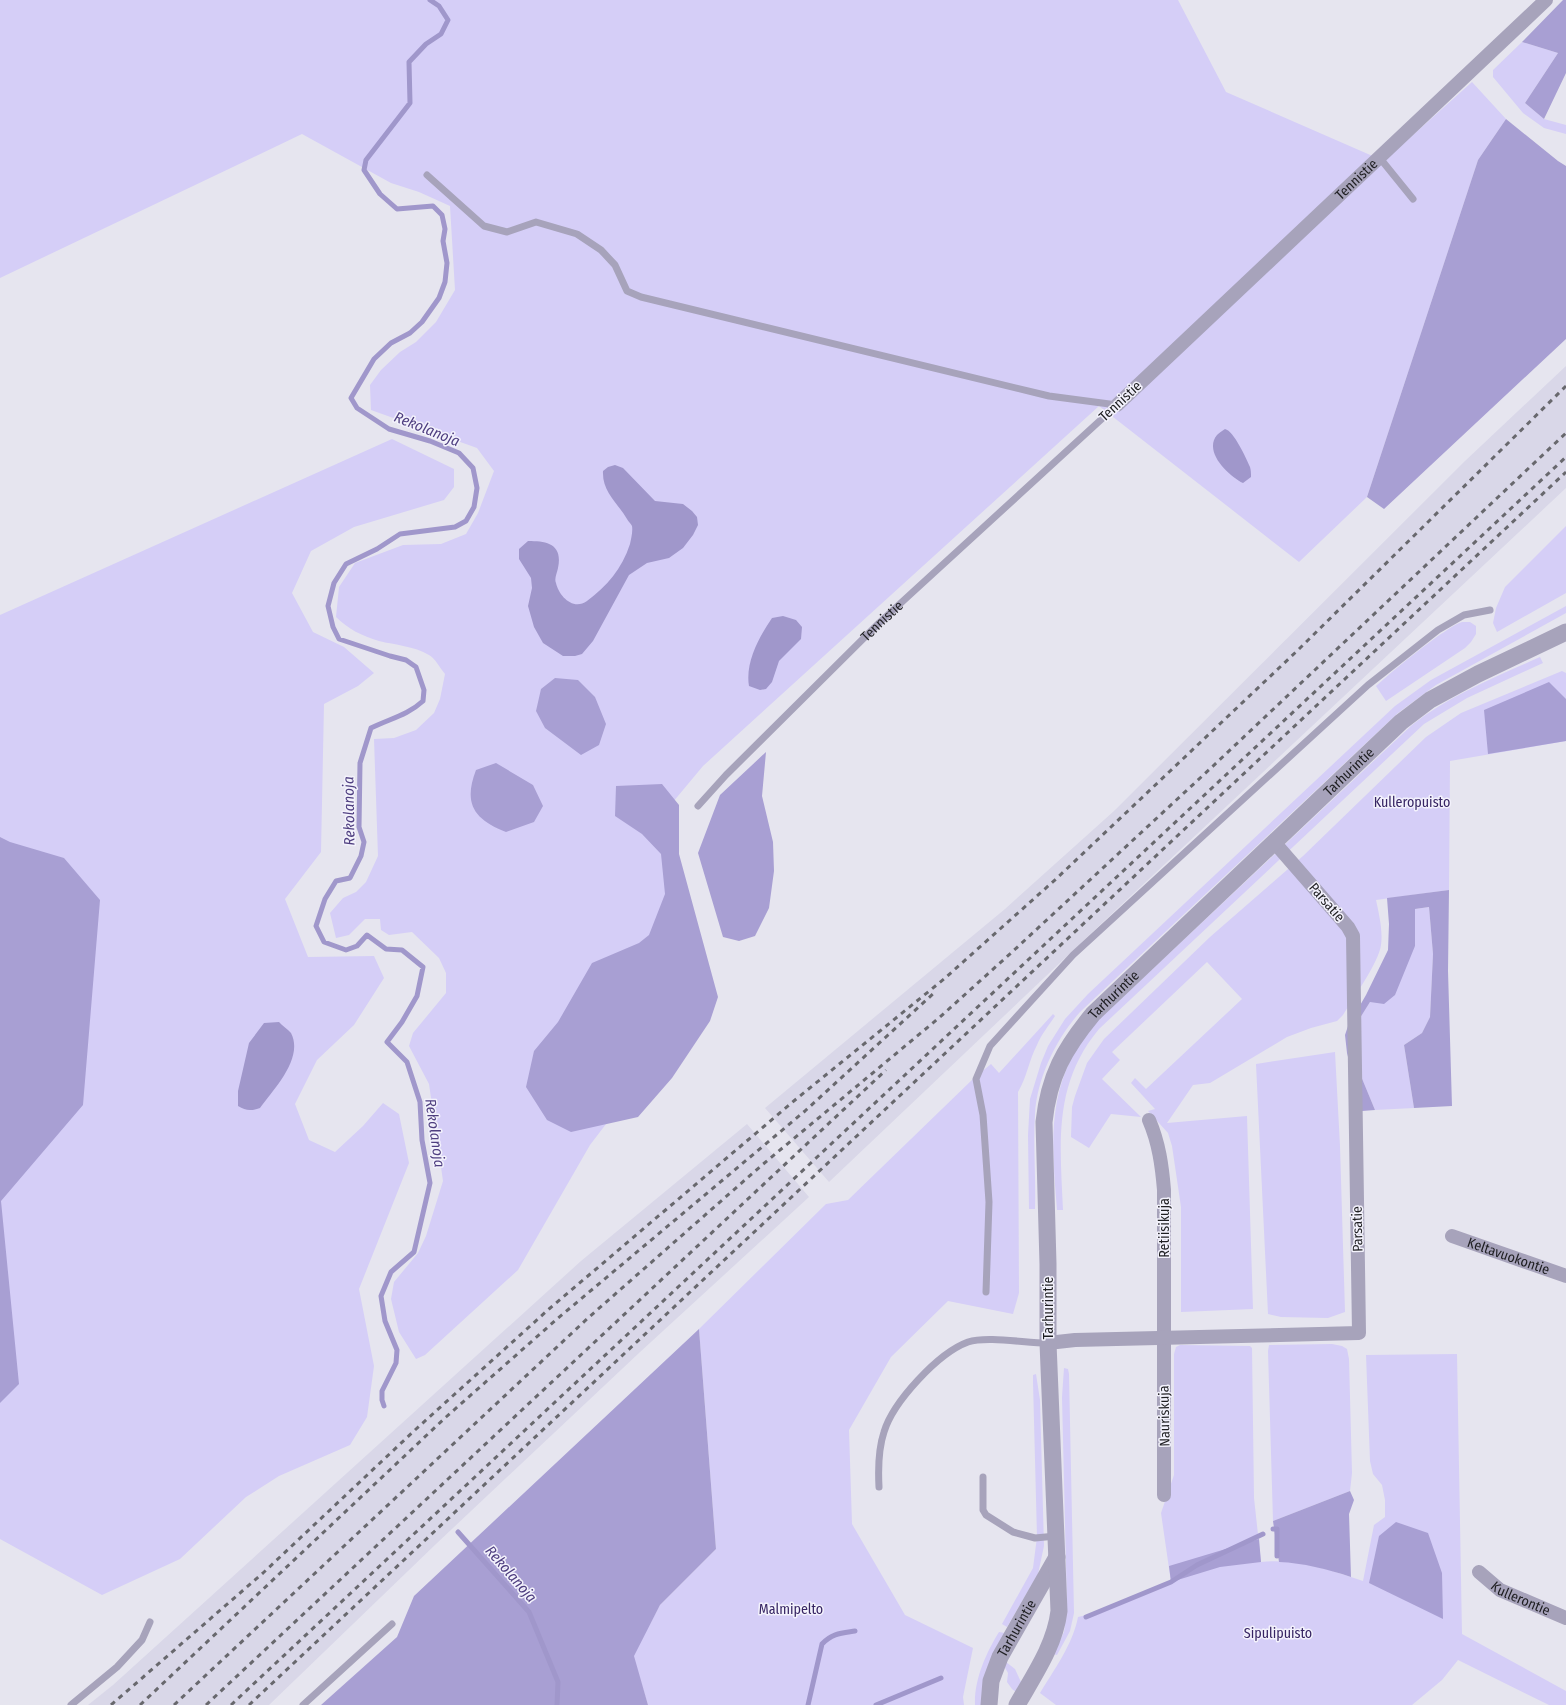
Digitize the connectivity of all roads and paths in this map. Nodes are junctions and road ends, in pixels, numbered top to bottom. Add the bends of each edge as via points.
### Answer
1 (1546, 0) edge
2 (1379, 157) junction
3 (427, 175) dead end
4 (1414, 199) dead end
5 (1117, 405) junction
6 (1490, 610) dead end
7 (1566, 632) edge
8 (698, 806) dead end
9 (1274, 842) junction
10 (1149, 1120) dead end
11 (1452, 1236) dead end
12 (1566, 1276) edge
13 (986, 1292) dead end
14 (1163, 1338) junction
15 (1048, 1343) junction
16 (983, 1477) dead end
17 (879, 1487) dead end
18 (1164, 1495) dead end
19 (1056, 1536) junction
20 (1057, 1557) junction
21 (1479, 1572) dead end
22 (1566, 1618) edge
23 (150, 1622) dead end
24 (392, 1624) dead end
25 (71, 1705) edge
26 (303, 1705) edge
27 (989, 1705) edge
28 (1017, 1705) edge

1 - 2 street, Tennistie
2 - 4 lane
2 - 5 street, Tennistie
3 - 5 lane via 484,226 507,232 536,222 577,234 601,250 616,265 626,291 641,297 1049,396
5 - 8 lane, Tennistie via 879,623
6 - 13 lane via 1464,615 1445,626 1368,685 1073,955 990,1046 976,1079 983,1115 989,1202
7 - 9 street, Tarhurintie via 1430,700 1401,722
9 - 14 street, Parsatie via 1353,936 1359,1333
9 - 15 street, Tarhurintie via 1093,1014 1070,1044 1056,1068 1045,1106 1044,1122
10 - 14 street, Retiisikuja via 1159,1150 1164,1190
11 - 12 street, Keltavuokontie
14 - 15 street, Parsatie
14 - 18 street, Nauriskuja
15 - 17 lane via 983,1340 967,1343 941,1358 914,1383 884,1432 878,1460
15 - 19 street, Tarhurintie
16 - 19 lane via 983,1510 986,1515 1013,1532 1035,1538
19 - 20 street, Tarhurintie
20 - 27 street, Tarhurintie via 1000,1657 991,1681
20 - 28 street, Tarhurintie via 1058,1625 1045,1655
21 - 22 street, Kullerontie via 1500,1590
23 - 25 lane via 142,1640 117,1668
24 - 26 lane

